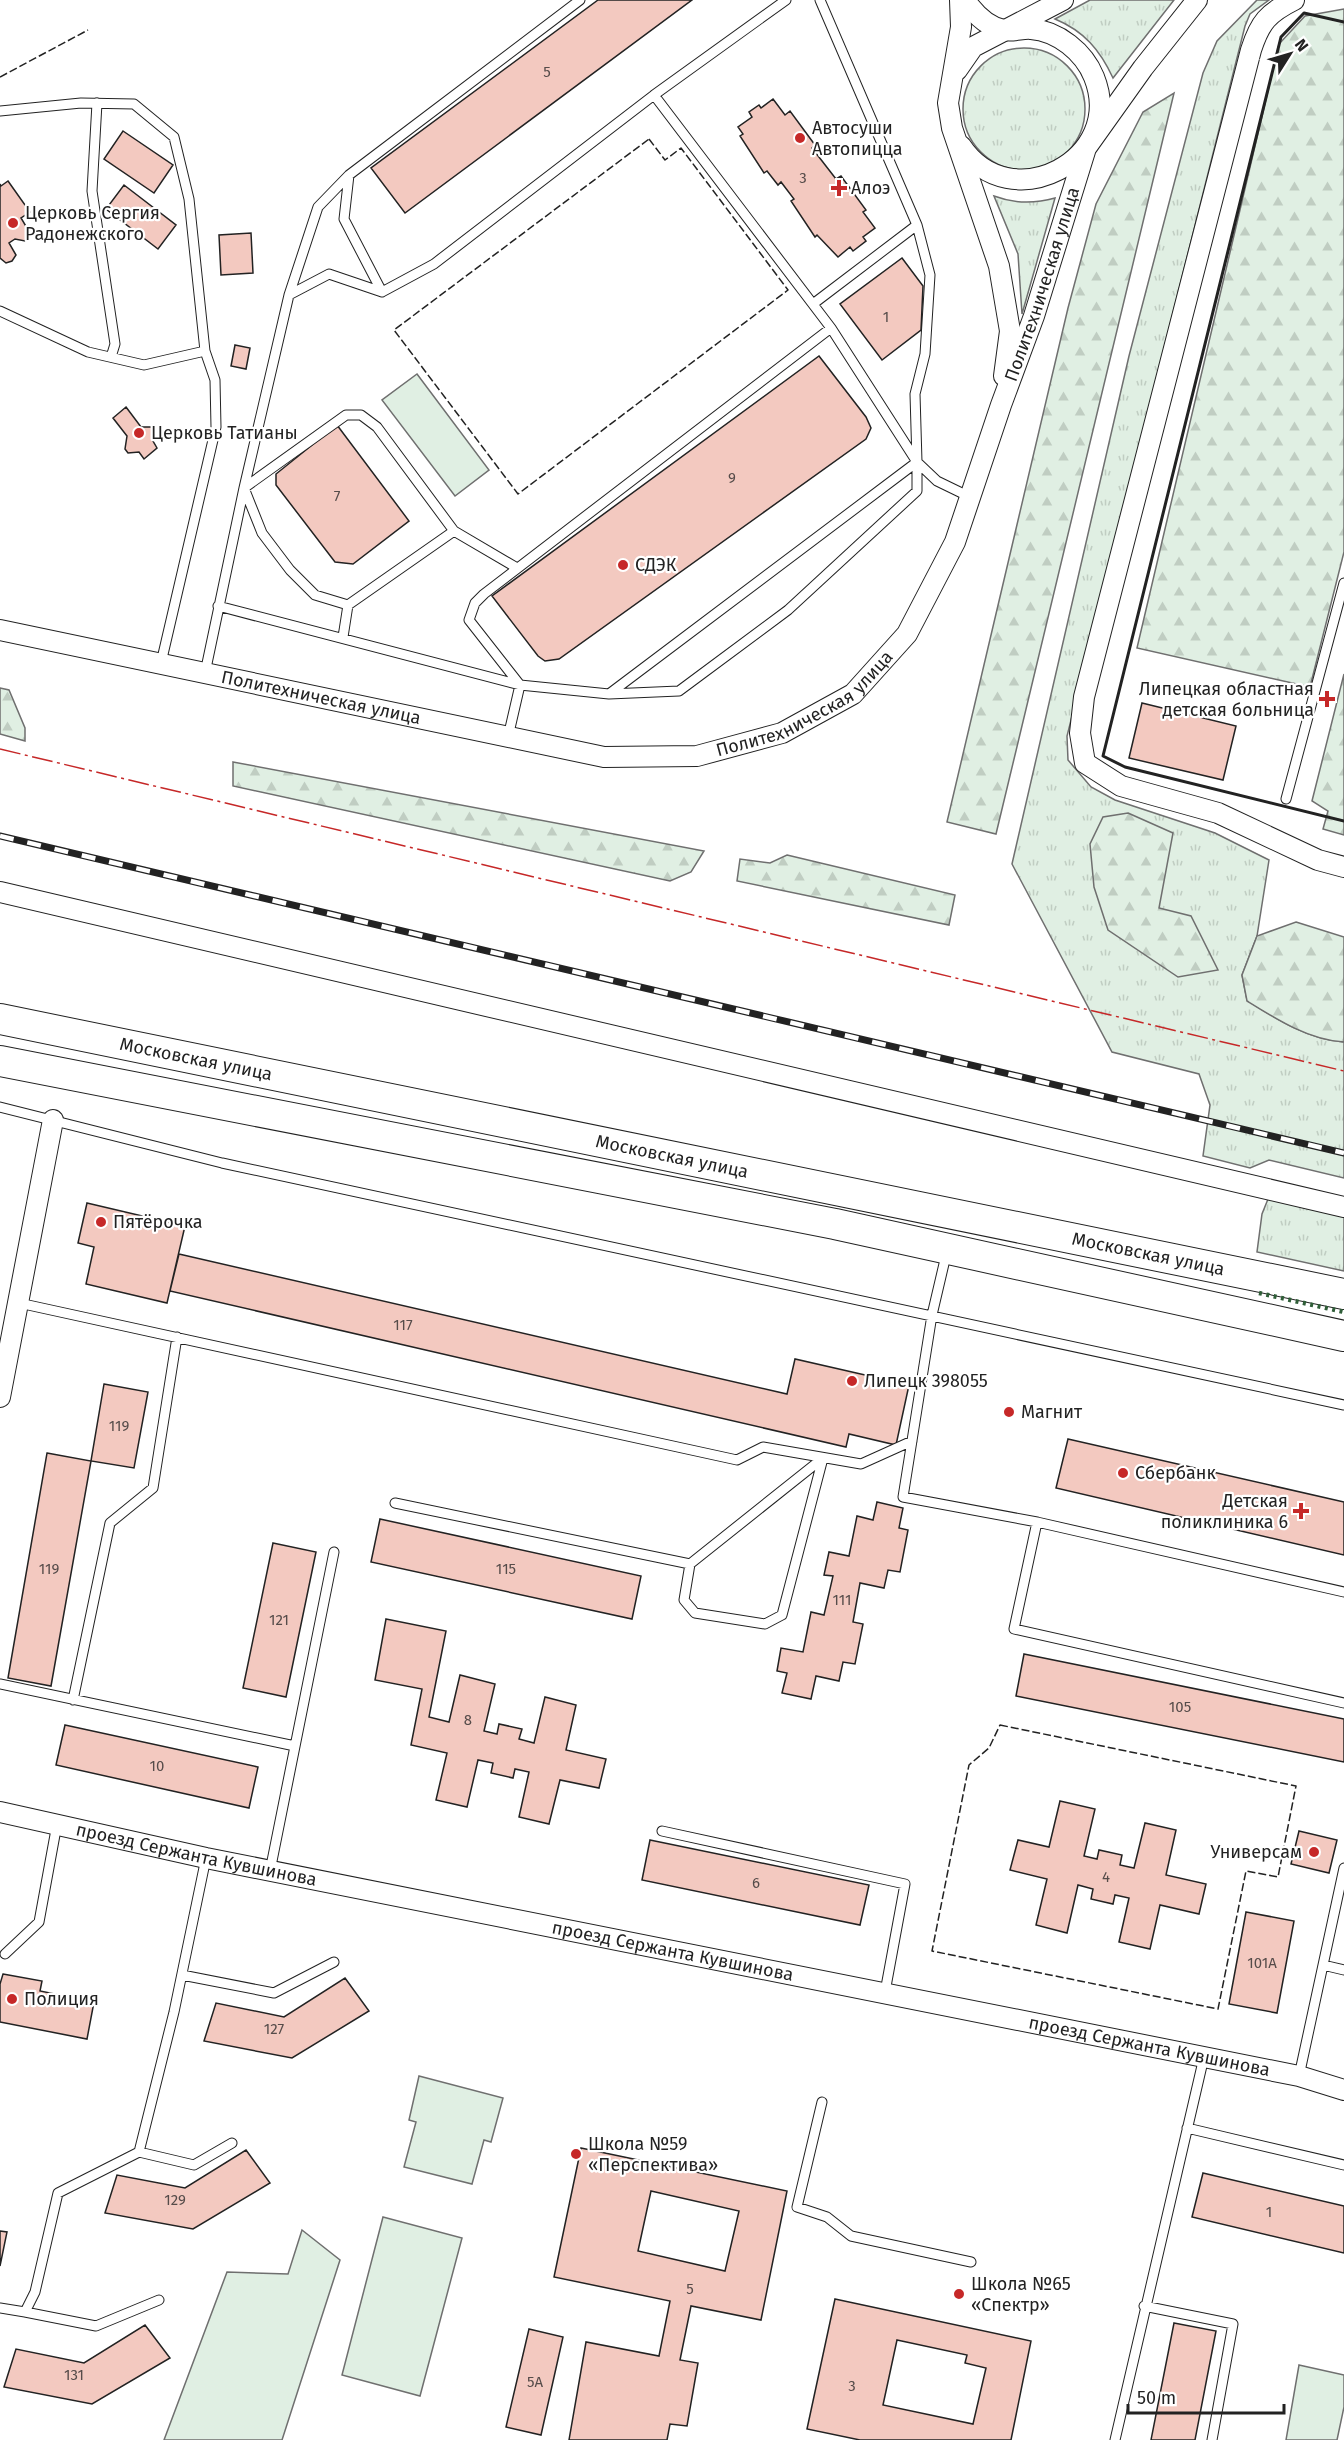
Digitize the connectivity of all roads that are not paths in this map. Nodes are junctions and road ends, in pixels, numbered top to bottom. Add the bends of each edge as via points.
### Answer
1 (580, 0) edge
2 (786, 0) edge
3 (820, 0) edge
4 (960, 0) edge
5 (965, 0) edge
6 (1063, 0) edge
7 (1197, 0) edge
8 (1294, 0) edge
9 (1005, 30) junction
10 (952, 77) junction
11 (654, 95) junction
12 (97, 104) junction
13 (0, 111) edge
14 (952, 128) junction
15 (1086, 148) junction
16 (349, 175) junction
17 (917, 225) junction
18 (382, 292) junction
19 (289, 295) junction
20 (813, 304) junction
21 (0, 311) edge
22 (831, 328) junction
23 (205, 351) junction
24 (111, 357) junction
25 (1001, 405) junction
26 (917, 462) junction
27 (244, 488) junction
28 (970, 497) junction
29 (454, 531) junction
30 (518, 568) junction
31 (1344, 583) edge
32 (348, 605) junction
33 (219, 606) junction
34 (0, 630) edge
35 (343, 637) junction
36 (161, 663) junction
37 (206, 673) junction
38 (520, 686) junction
39 (609, 694) junction
40 (508, 737) junction
41 (1286, 800) dead end
42 (1344, 867) edge
43 (0, 892) edge
44 (0, 1018) edge
45 (0, 1061) edge
46 (0, 1107) edge
47 (53, 1120) junction
48 (1344, 1207) edge
49 (947, 1249) junction
50 (1344, 1294) edge
51 (19, 1303) junction
52 (932, 1315) junction
53 (1344, 1336) edge
54 (177, 1337) junction
55 (1, 1390) edge
56 (1344, 1405) edge
57 (912, 1441) junction
58 (823, 1458) junction
59 (395, 1503) dead end
60 (1037, 1522) junction
61 (334, 1552) dead end
62 (690, 1564) junction
63 (1344, 1592) edge
64 (0, 1684) edge
65 (73, 1700) junction
66 (1344, 1703) edge
67 (295, 1746) junction
68 (0, 1812) edge
69 (57, 1824) junction
70 (662, 1831) dead end
71 (206, 1858) junction
72 (1344, 1868) edge
73 (270, 1871) junction
74 (5, 1954) dead end
75 (334, 1962) dead end
76 (1323, 1965) junction
77 (1344, 1970) edge
78 (182, 1975) junction
79 (885, 1992) junction
80 (1204, 2057) junction
81 (1299, 2076) junction
82 (1344, 2090) edge
83 (822, 2102) dead end
84 (1187, 2128) junction
85 (232, 2143) dead end
86 (139, 2151) junction
87 (1344, 2165) edge
88 (971, 2262) dead end
89 (159, 2300) dead end
90 (1144, 2306) junction
91 (0, 2308) edge
92 (25, 2312) junction
93 (1115, 2440) edge
94 (1212, 2440) edge

1 - 16 lane
2 - 11 lane
3 - 17 lane
4 - 10 street via 962,27
5 - 9 street via 983,20
6 - 9 street
7 - 15 street, Политехническая улица
8 - 42 street via 1275,9 1258,27 1251,50 1087,685 1080,733 1085,762 1120,786 1218,813 1318,860
9 - 10 street via 973,47
9 - 15 street via 1032,28 1058,36 1080,53 1094,77 1100,104 1096,127
10 - 14 street via 948,103
11 - 18 lane via 434,264
11 - 20 lane
12 - 13 lane
12 - 23 lane via 134,104 174,137 189,199
12 - 24 lane via 92,191 115,344
14 - 15 street via 963,149 980,166 1001,177 1025,180 1048,176 1069,165
14 - 25 street via 999,266 1010,331
15 - 25 street, Политехническая улица via 1034,316
16 - 18 lane via 344,219
16 - 19 lane via 318,207
17 - 20 lane
17 - 26 lane via 930,275 925,354 915,394
18 - 19 lane via 329,274
19 - 27 lane
20 - 22 lane
21 - 24 lane via 88,352
22 - 26 lane
22 - 30 lane
23 - 24 lane via 144,365
23 - 36 lane via 215,380 216,428
25 - 28 street, Политехническая улица
26 - 28 lane via 937,481
26 - 39 lane
26 - 39 lane via 917,491 788,610 679,692
27 - 29 lane via 346,416 361,415 377,428
27 - 32 lane via 262,533 290,570 315,595
27 - 33 lane
28 - 40 street, Политехническая улица via 955,542 907,634 853,694 782,733 697,756 604,757
29 - 30 lane
29 - 32 lane
30 - 38 lane via 475,603 469,620
31 - 41 lane
32 - 35 lane
33 - 35 lane
33 - 37 lane
34 - 36 street, Политехническая улица
35 - 38 lane
36 - 37 street, Политехническая улица
37 - 40 street, Политехническая улица
38 - 39 lane
38 - 40 lane
43 - 48 street
44 - 50 main road, Московская улица
45 - 49 main road, Московская улица
46 - 47 lane
47 - 51 street
47 - 52 lane via 222,1163
49 - 52 lane
49 - 53 main road, Московская улица
51 - 54 lane
51 - 55 street
52 - 56 lane
52 - 57 lane
54 - 58 lane via 737,1460 763,1447
54 - 65 lane via 153,1488 110,1523
57 - 58 lane via 861,1464
57 - 60 lane via 903,1497
58 - 62 lane
58 - 62 lane via 782,1615 765,1624 695,1613 684,1600
59 - 62 lane
60 - 63 lane
60 - 66 lane via 1014,1629
61 - 67 lane
64 - 65 lane
65 - 67 lane
67 - 73 lane
68 - 69 street, проезд Сержанта Кувшинова
69 - 71 street, проезд Сержанта Кувшинова
69 - 74 lane via 39,1922
70 - 79 lane via 905,1884
71 - 73 street, проезд Сержанта Кувшинова
71 - 78 lane
72 - 76 lane
73 - 79 street, проезд Сержанта Кувшинова
75 - 78 lane via 274,1993
76 - 77 lane
76 - 81 lane
78 - 86 lane
79 - 80 street, проезд Сержанта Кувшинова
80 - 81 street, проезд Сержанта Кувшинова
80 - 84 lane
81 - 82 street, проезд Сержанта Кувшинова
83 - 88 lane via 797,2207 827,2217 851,2236
84 - 87 lane
84 - 90 lane
85 - 86 lane via 194,2165
86 - 92 lane via 58,2193 35,2292
89 - 92 lane via 96,2326
90 - 93 lane
90 - 94 lane via 1233,2324
91 - 92 lane

